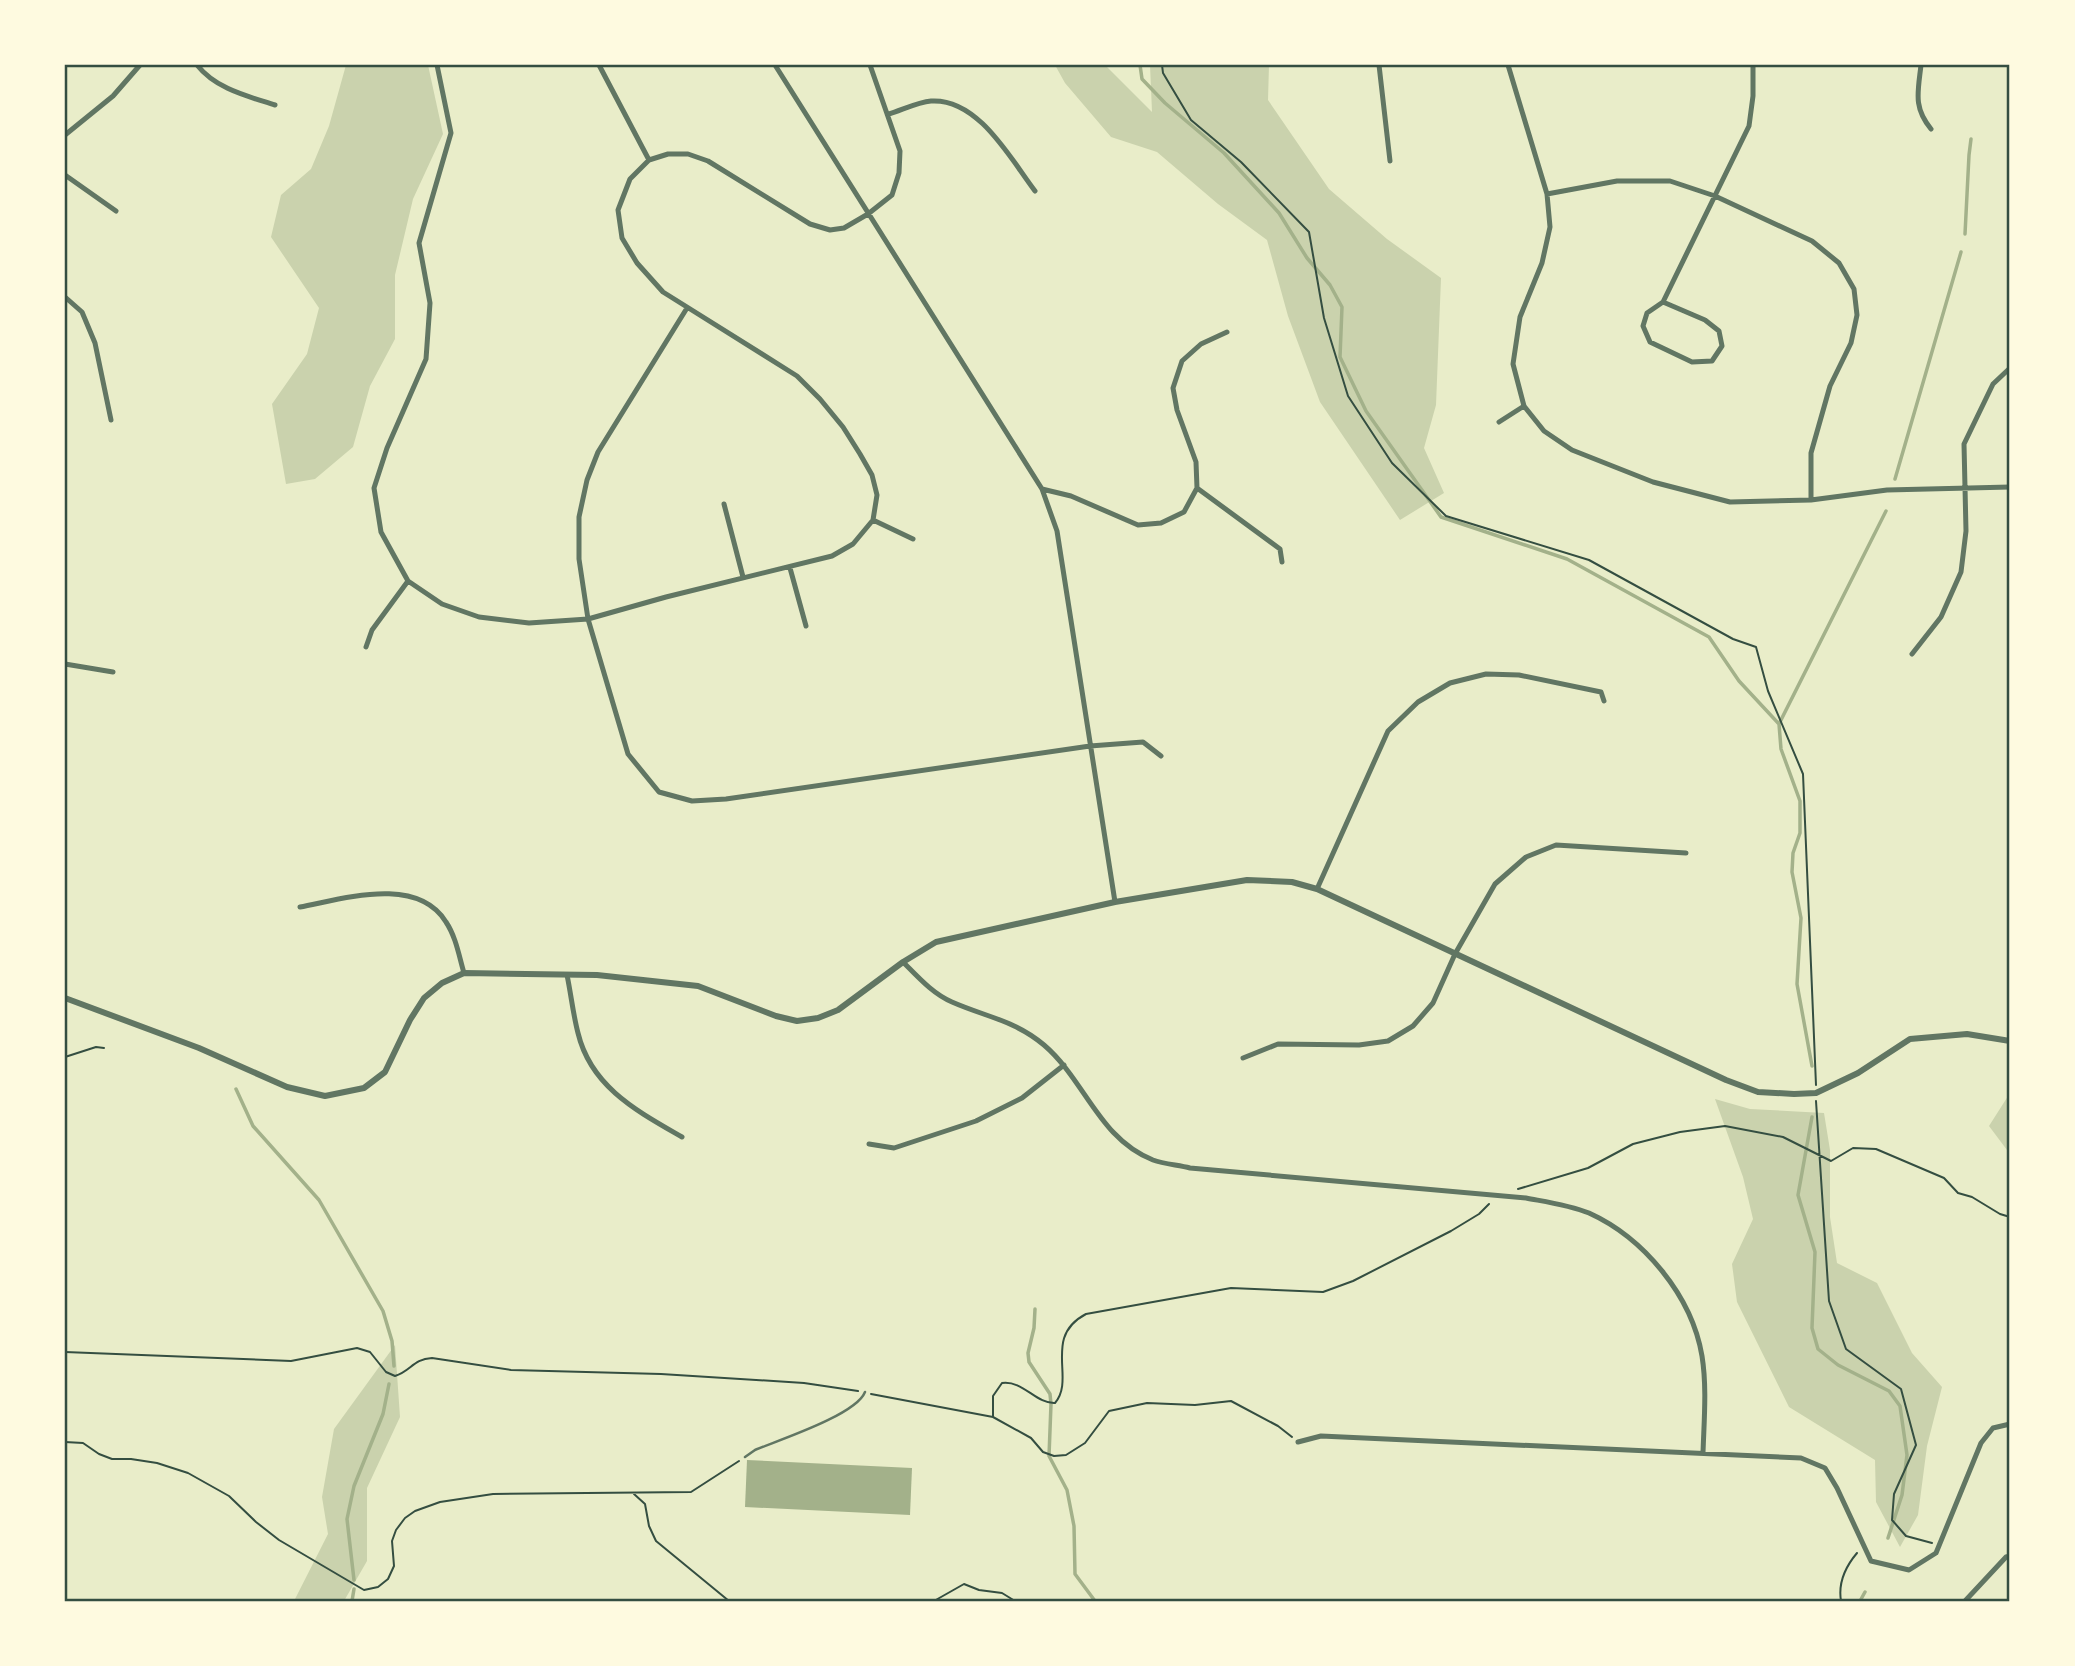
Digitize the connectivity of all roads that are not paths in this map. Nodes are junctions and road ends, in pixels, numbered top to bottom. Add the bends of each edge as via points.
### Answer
1 (140, 65) edge
2 (197, 65) edge
3 (437, 65) edge
4 (598, 65) edge
5 (775, 65) edge
6 (870, 65) edge
7 (1379, 65) edge
8 (1508, 65) edge
9 (1753, 65) edge
10 (1921, 65) edge
11 (275, 105) dead end
12 (889, 114) junction
13 (1931, 129) dead end
14 (65, 135) edge
15 (649, 160) junction
16 (1390, 161) dead end
17 (65, 175) edge
18 (1035, 191) dead end
19 (1547, 194) junction
20 (1716, 196) junction
21 (116, 211) dead end
22 (869, 214) junction
23 (65, 297) edge
24 (1663, 302) junction
25 (687, 308) junction
26 (1227, 332) dead end
27 (2010, 368) edge
28 (1524, 406) junction
29 (111, 420) dead end
30 (1499, 422) dead end
31 (2010, 487) edge
32 (1197, 488) junction
33 (1965, 488) junction
34 (1042, 489) junction
35 (1811, 500) junction
36 (724, 504) dead end
37 (873, 520) junction
38 (913, 539) dead end
39 (1282, 562) dead end
40 (790, 568) junction
41 (743, 577) junction
42 (408, 581) junction
43 (588, 619) junction
44 (806, 626) dead end
45 (366, 647) dead end
46 (1912, 654) dead end
47 (65, 664) edge
48 (113, 672) dead end
49 (1604, 701) dead end
50 (1090, 746) junction
51 (1161, 756) dead end
52 (1686, 853) dead end
53 (1317, 889) junction
54 (1115, 902) junction
55 (300, 907) dead end
56 (1455, 954) junction
57 (903, 962) junction
58 (464, 973) junction
59 (567, 975) junction
60 (65, 998) edge
61 (2010, 1041) edge
62 (1243, 1058) dead end
63 (1063, 1065) junction
64 (682, 1137) dead end
65 (869, 1144) dead end
66 (865, 1392) road end
67 (2010, 1424) edge
68 (1298, 1442) road end
69 (1703, 1453) junction
70 (745, 1457) road end
71 (2010, 1556) edge
72 (1965, 1601) edge

1 - 14 street via 113,96
2 - 11 street via 226,89
3 - 42 street via 452,133 419,243 429,303 426,359 374,488 381,532
4 - 15 street
5 - 22 street
6 - 12 street
7 - 16 street
8 - 19 street
9 - 20 street via 1749,126
10 - 13 street via 1917,97 1921,117
12 - 18 street via 930,101 965,109 980,120
12 - 22 street via 900,151 899,173 892,195
15 - 22 street via 688,154 708,161 810,224 830,230 844,229
15 - 25 street via 631,179 618,210 622,238 663,292
17 - 21 street
19 - 20 street via 1618,181 1670,181
19 - 28 street via 1550,227 1542,263 1520,317 1513,364
20 - 24 street
20 - 35 street via 1812,241 1839,263 1854,289 1857,315 1851,343 1829,386 1811,453
22 - 34 street
23 - 29 street via 82,312 96,343
24 - 24 street via 1647,313 1643,327 1650,342 1692,362 1712,362 1722,346 1719,331
25 - 37 street via 797,376 820,399 872,475 877,495
25 - 43 street via 598,452 587,480 579,517 579,559
26 - 32 street via 1201,344 1182,361 1173,388 1196,462
27 - 33 street via 1993,384 1964,444
28 - 30 street
28 - 35 street via 1544,430 1572,450 1653,482 1730,502
31 - 33 street
32 - 34 street via 1184,512 1161,523 1138,526 1071,496
32 - 39 street via 1280,549
33 - 35 street via 1888,490
33 - 46 street via 1961,572 1941,617
34 - 50 street via 1057,531
36 - 41 street
37 - 38 street
37 - 40 street via 843,551
40 - 41 street
40 - 44 street
41 - 43 street
42 - 43 street via 442,604 479,617 529,624
42 - 45 street via 372,630
43 - 50 street via 628,754 659,792 692,801
47 - 48 street
49 - 53 street via 1601,692 1571,685 1486,674 1450,683 1418,702 1388,731
50 - 51 street via 1143,742
50 - 54 street
52 - 56 street via 1556,845 1526,857 1495,884
53 - 54 street via 1292,882 1247,880
53 - 56 street
54 - 57 street via 936,942
55 - 58 street via 375,892 406,895 445,921
56 - 61 street via 1758,1092 1816,1093 1858,1073 1910,1039 1967,1034
56 - 62 street via 1433,1003 1413,1026 1388,1041 1278,1045
57 - 59 street via 838,1010 797,1021 698,986
57 - 63 street via 933,991 1013,1024
58 - 59 street
58 - 60 street via 424,998 386,1072 365,1088 325,1096 286,1087 189,1043
59 - 64 street via 578,1036 591,1066 610,1091
63 - 65 street via 1022,1098 976,1121 894,1148
63 - 69 street via 1104,1125 1153,1159 1189,1168 1497,1195 1589,1213 1643,1250 1664,1274 1694,1327 1702,1356
66 - 70 lane via 847,1411
67 - 69 street via 1993,1428 1981,1443 1936,1553 1909,1570 1871,1561 1825,1468 1801,1458
68 - 69 street via 1321,1436
71 - 72 street

